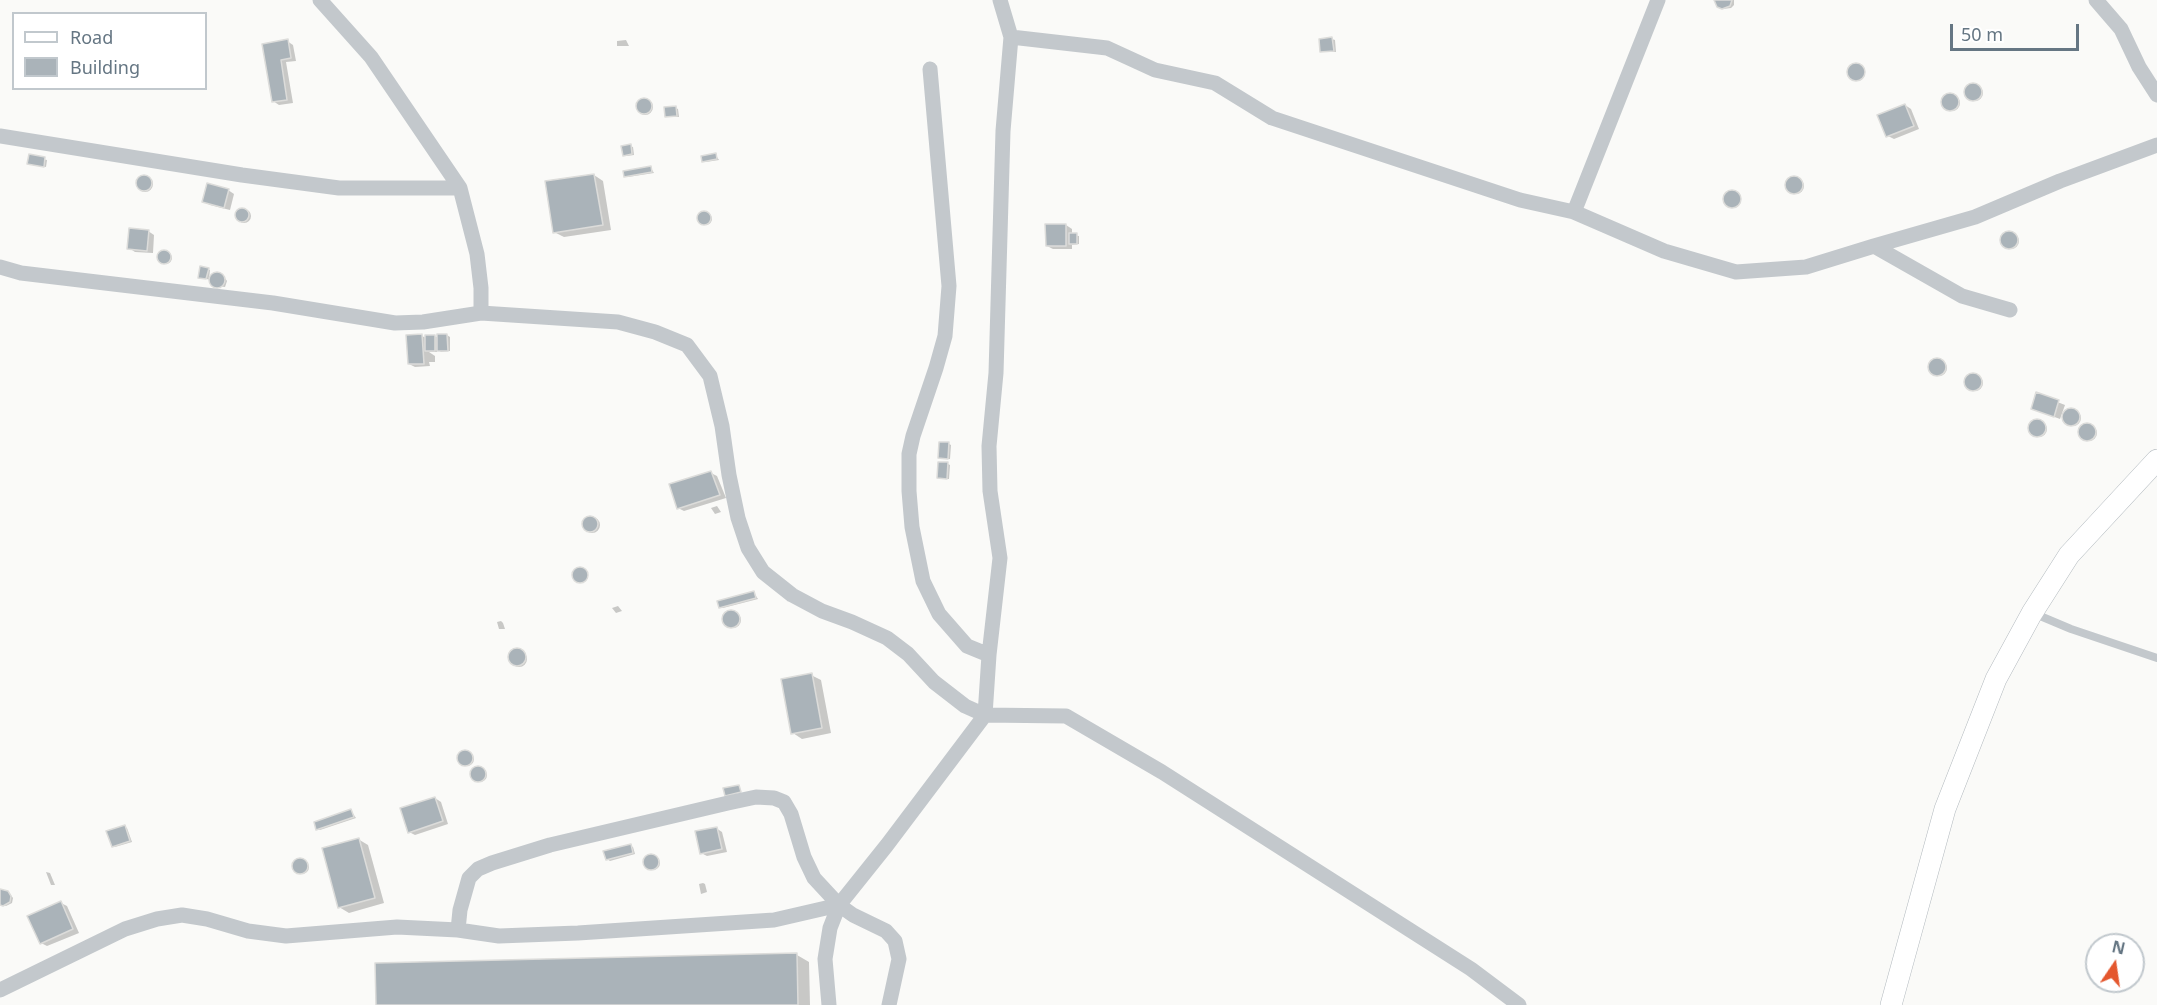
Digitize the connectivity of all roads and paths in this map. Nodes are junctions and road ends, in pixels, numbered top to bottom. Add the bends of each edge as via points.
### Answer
1 (320, 0) edge
2 (1000, 0) edge
3 (1658, 0) edge
4 (2096, 0) edge
5 (1011, 37) junction
6 (930, 69) dead end
7 (2157, 95) edge
8 (0, 136) edge
9 (2157, 145) edge
10 (460, 188) junction
11 (1575, 212) junction
12 (1874, 246) junction
13 (0, 267) edge
14 (2010, 310) dead end
15 (481, 313) junction
16 (2157, 460) edge
17 (2032, 612) junction
18 (989, 655) junction
19 (2157, 658) edge
20 (985, 715) junction
21 (839, 905) junction
22 (458, 930) junction
23 (0, 990) edge
24 (829, 1005) edge
25 (889, 1005) edge
26 (1519, 1005) edge
27 (1891, 1005) edge

1 - 10 street via 371,57
2 - 5 street
3 - 11 street
4 - 7 street via 2121,29
5 - 11 street via 1107,48 1155,70 1215,83 1272,118 1520,200
5 - 18 street via 1002,131 996,373 989,446 990,491 1000,558
6 - 18 street via 949,286 945,336 909,454 912,527 923,580 939,614 967,646
8 - 10 street via 339,188
9 - 12 street via 1975,217
10 - 15 street via 477,254
11 - 12 street via 1664,251 1736,272 1806,267
12 - 14 street via 1962,296
13 - 15 street via 21,273 395,322
15 - 20 street via 618,322 687,345 710,376 738,518 748,548 763,572 812,606 886,638 908,654 934,682 965,706
16 - 17 main road via 2069,555
17 - 19 lane
17 - 27 main road via 1996,679 1945,809
18 - 20 street
20 - 21 street
20 - 26 street via 1066,716 1162,772 1452,956
21 - 22 street via 774,920 708,925 499,936
21 - 22 street via 814,878 783,802 756,797 550,845 478,869 465,890
21 - 24 street via 825,959
21 - 25 street via 886,931 895,941 898,959
22 - 23 street via 397,927 286,936 182,915 157,918 125,929

